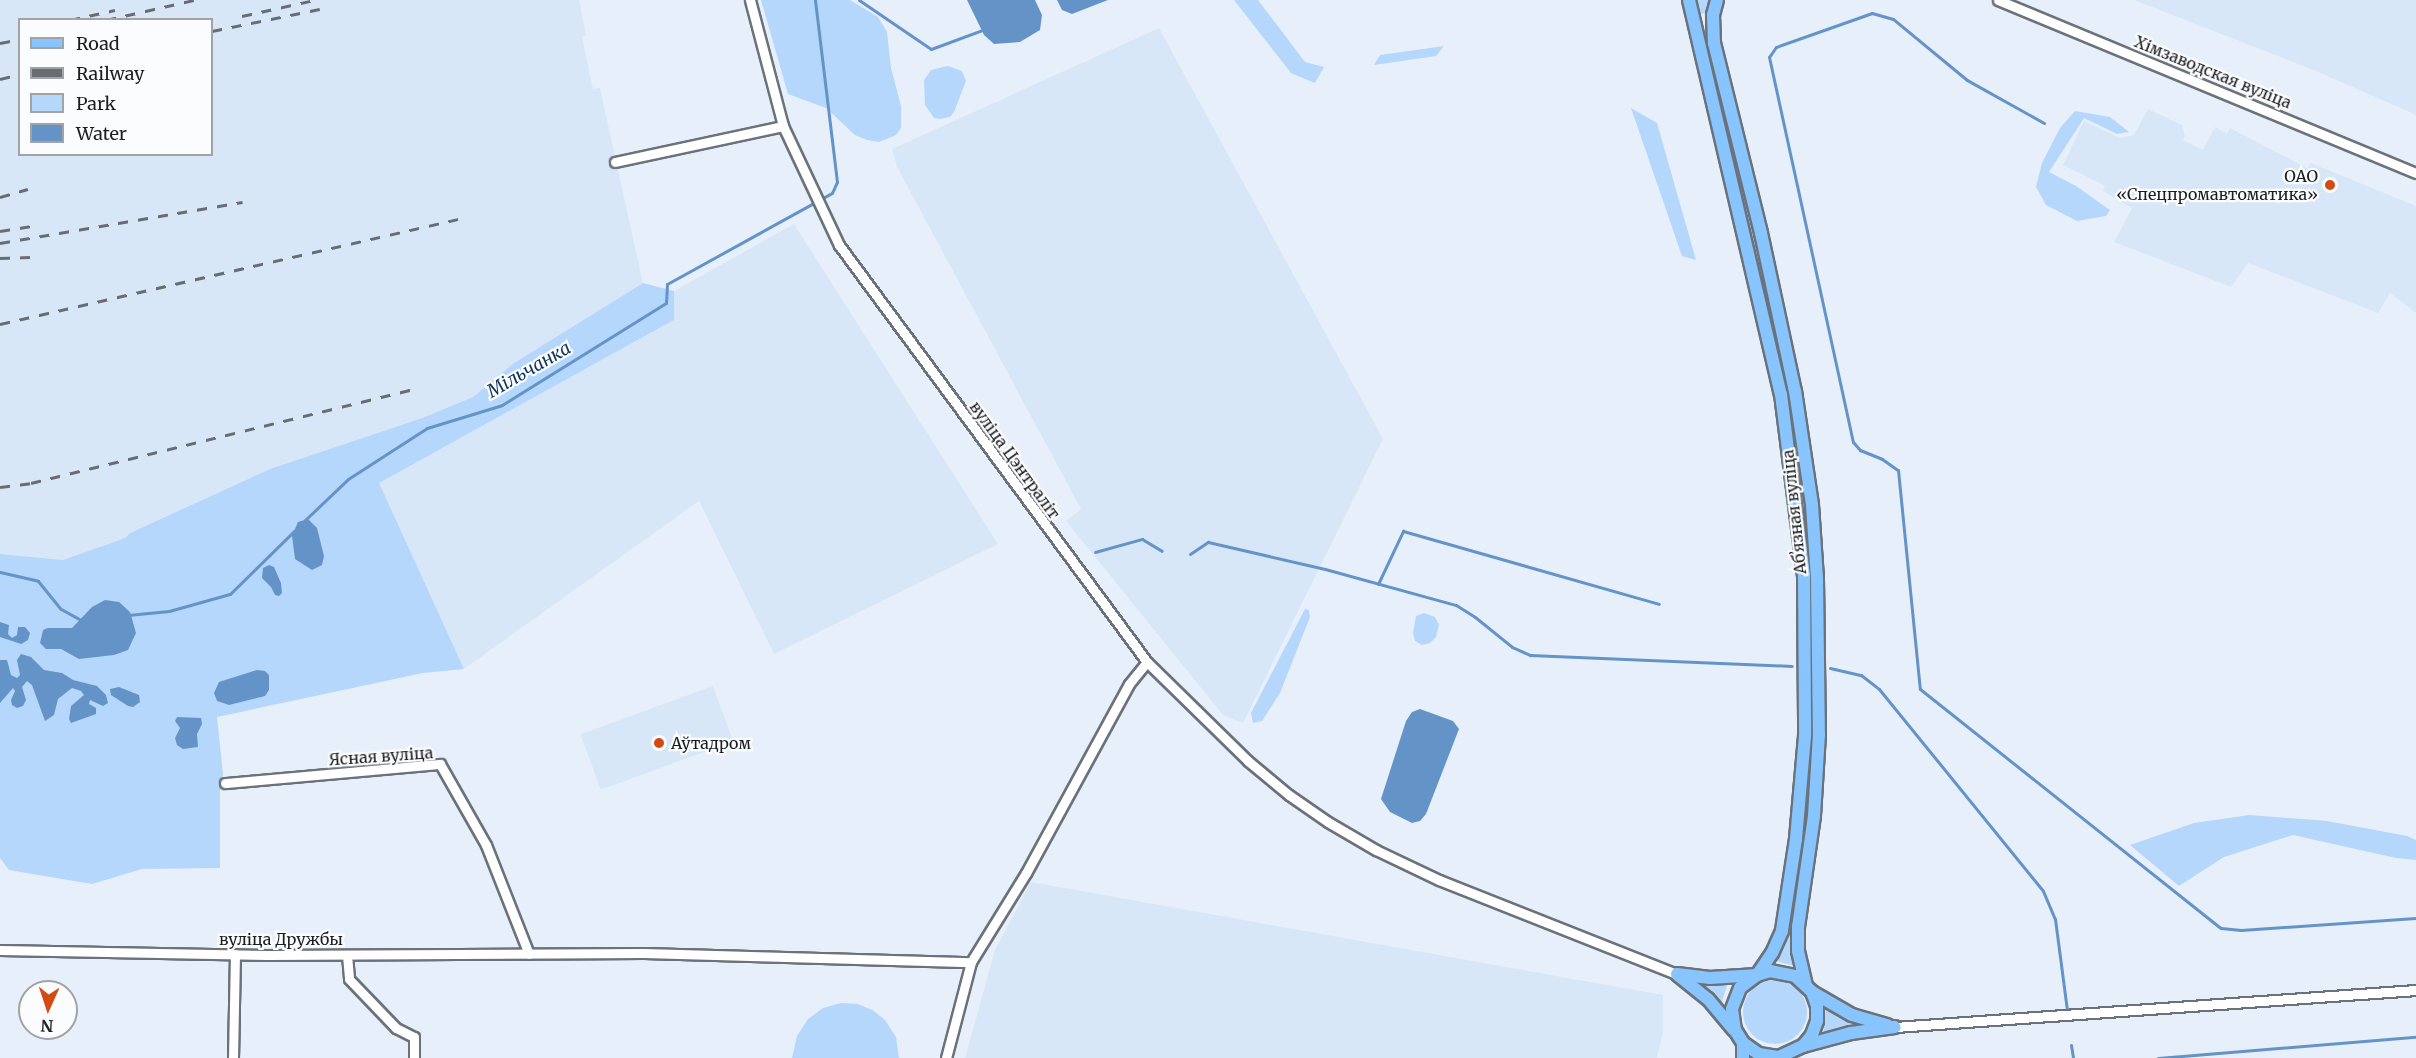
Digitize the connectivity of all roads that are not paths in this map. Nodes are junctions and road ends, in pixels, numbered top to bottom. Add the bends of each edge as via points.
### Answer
1 (750, 0) edge
2 (1689, 0) edge
3 (1717, 0) edge
4 (1998, 0) edge
5 (783, 126) junction
6 (615, 162) dead end
7 (2416, 173) edge
8 (1147, 662) junction
9 (225, 783) dead end
10 (0, 950) edge
11 (235, 954) junction
12 (529, 954) junction
13 (347, 955) junction
14 (971, 962) junction
15 (1677, 974) junction
16 (1757, 975) junction
17 (1809, 988) junction
18 (2416, 990) edge
19 (1895, 1027) junction
20 (1735, 1030) junction
21 (1743, 1043) junction
22 (1797, 1052) edge
23 (233, 1058) edge
24 (414, 1058) edge
25 (946, 1058) edge
26 (1743, 1058) edge

1 - 5 street, вуліца Цэнтраліт
2 - 16 main road, Абʼязная вуліца via 1781,394 1804,575 1805,736 1796,839 1782,931
3 - 17 main road, Абʼязная вуліца via 1714,43 1793,380 1812,505 1819,734 1814,816 1798,927 1798,951
4 - 7 street, Хімзаводская вуліца
5 - 6 street
5 - 8 street, вуліца Цэнтраліт via 839,245
8 - 14 street via 1129,684 1026,873
8 - 15 street, вуліца Цэнтраліт via 1248,761 1289,795 1376,850 1439,880
9 - 12 street, Ясная вуліца via 440,765 486,845
10 - 11 street, вуліца Дружбы
11 - 13 street, вуліца Дружбы
11 - 23 street
12 - 13 street, вуліца Дружбы
12 - 14 street, вуліца Дружбы via 668,953
13 - 24 street via 349,979 396,1028 414,1037
14 - 25 street
15 - 16 main road via 1710,978
15 - 20 main road via 1708,999
16 - 17 main road via 1783,972 1796,976
16 - 20 main road via 1740,988 1732,1009
17 - 19 main road via 1852,1015
17 - 22 main road via 1817,1006 1817,1021 1812,1035
18 - 19 street
19 - 22 main road via 1851,1033
20 - 21 main road
21 - 22 main road via 1759,1054 1779,1057
21 - 26 main road

